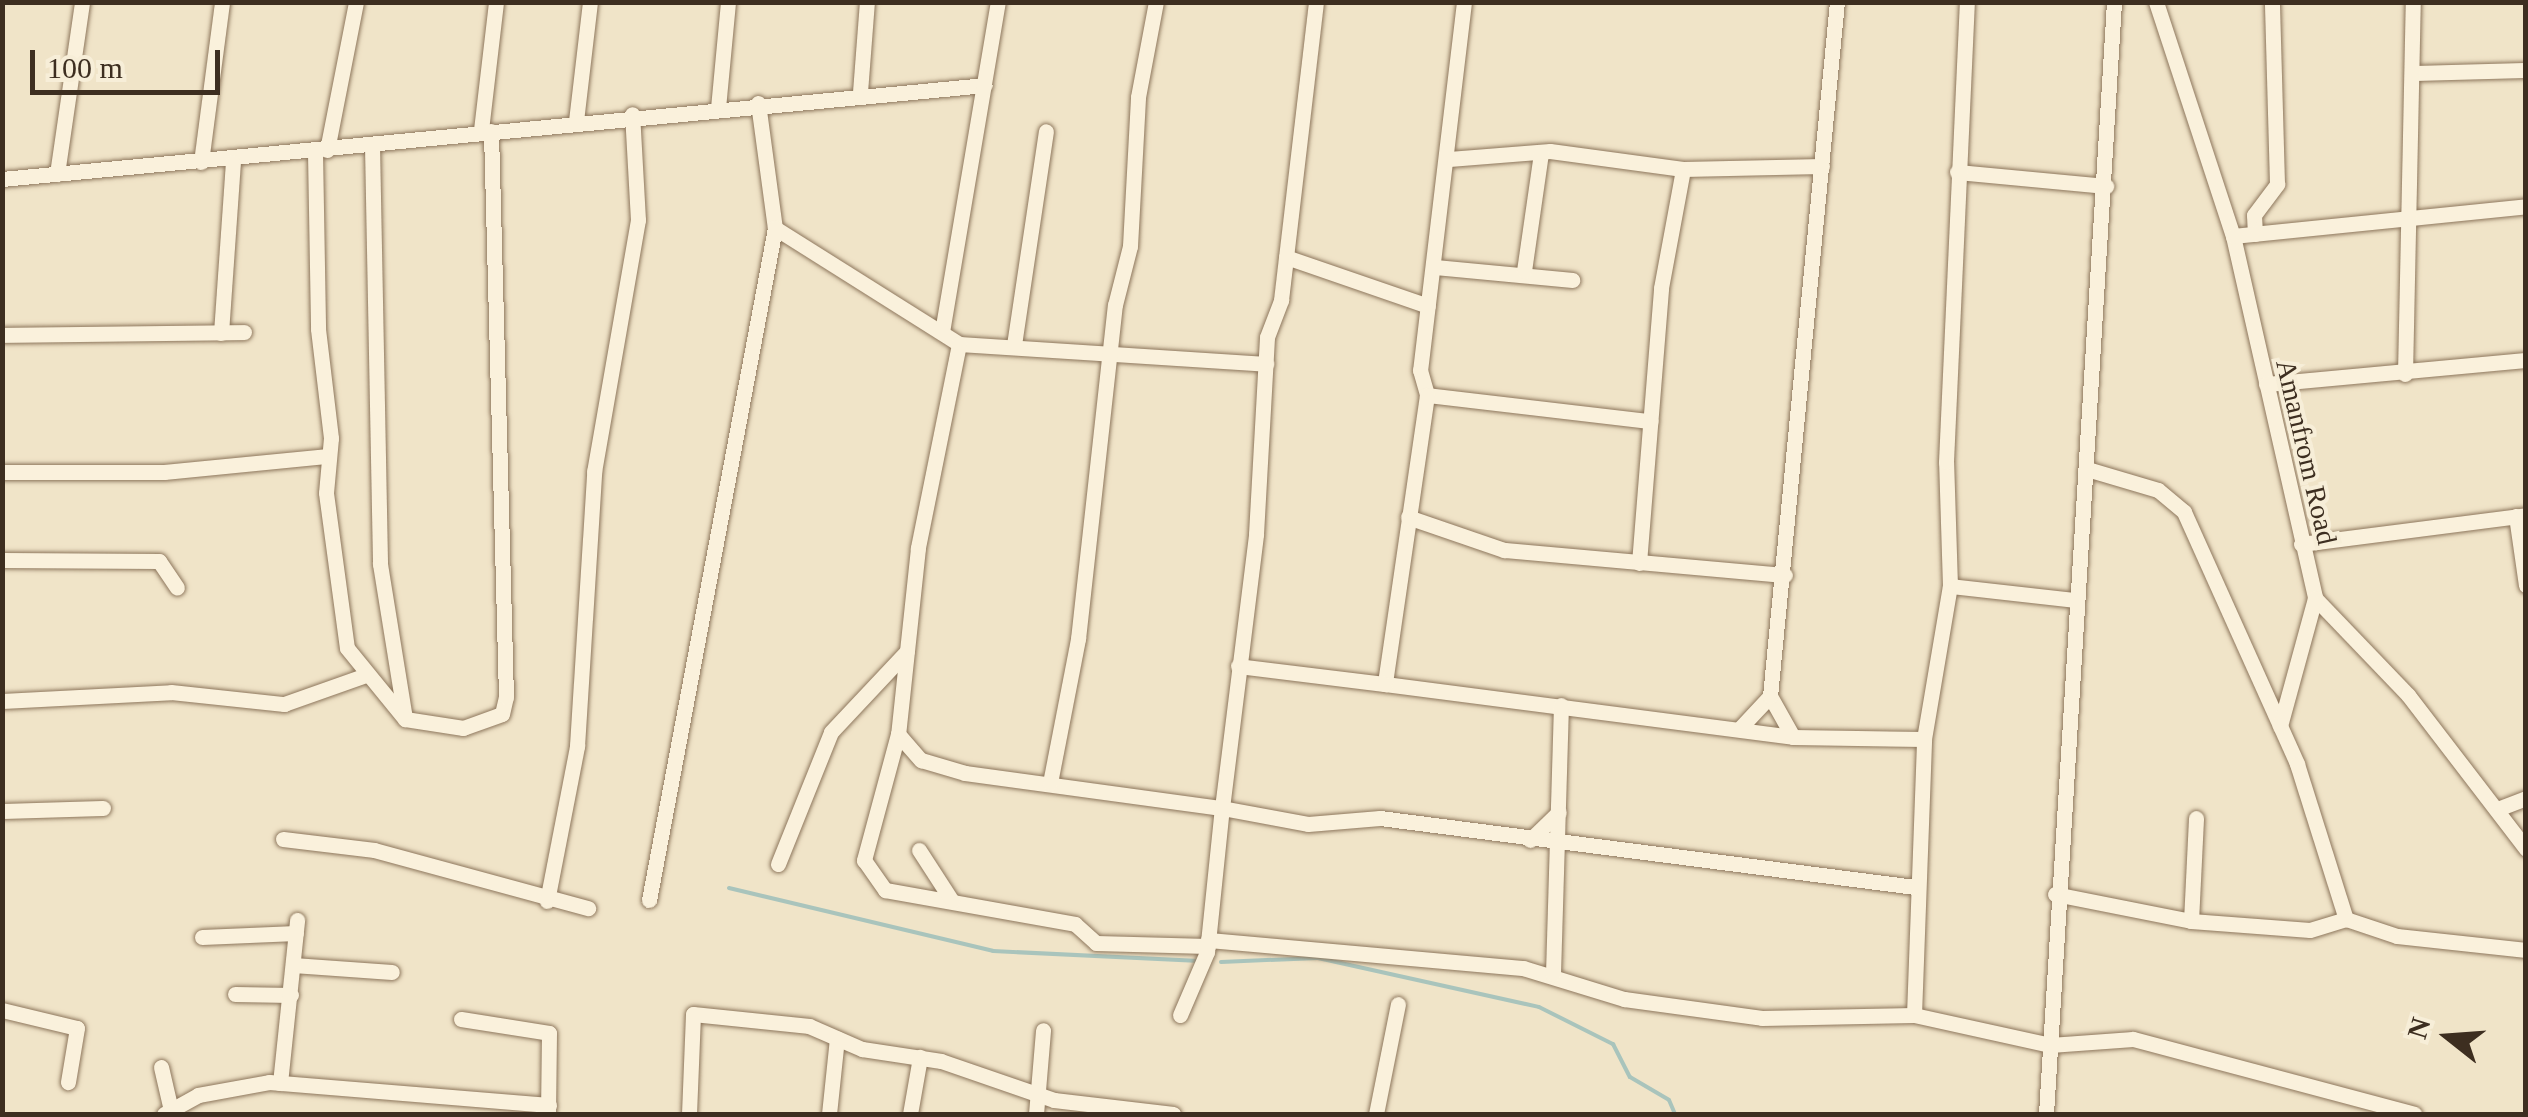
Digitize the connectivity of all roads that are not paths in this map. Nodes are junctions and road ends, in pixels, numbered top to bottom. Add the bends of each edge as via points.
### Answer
1 (82, 2) edge
2 (222, 2) edge
3 (356, 2) edge
4 (496, 2) edge
5 (590, 2) edge
6 (728, 2) edge
7 (867, 2) edge
8 (998, 2) edge
9 (1156, 2) edge
10 (1316, 2) edge
11 (1464, 2) edge
12 (1837, 2) edge
13 (1967, 2) edge
14 (2114, 2) edge
15 (2156, 2) edge
16 (2272, 2) edge
17 (2413, 2) edge
18 (2526, 70) edge
19 (2413, 72) junction
20 (985, 86) junction
21 (860, 92) junction
22 (758, 103) junction
23 (718, 108) junction
24 (632, 114) junction
25 (576, 121) junction
26 (486, 131) junction
27 (1046, 131) dead end
28 (372, 145) junction
29 (321, 151) junction
30 (1541, 153) junction
31 (1449, 159) junction
32 (200, 162) junction
33 (234, 162) junction
34 (1822, 166) junction
35 (1683, 170) junction
36 (1957, 172) junction
37 (57, 174) junction
38 (2, 179) edge
39 (2106, 186) junction
40 (2526, 206) edge
41 (2410, 224) junction
42 (775, 228) junction
43 (2256, 234) junction
44 (2233, 236) junction
45 (1286, 258) junction
46 (1436, 267) junction
47 (1524, 271) junction
48 (1572, 280) dead end
49 (1428, 306) junction
50 (221, 332) junction
51 (244, 332) dead end
52 (942, 332) junction
53 (2, 335) edge
54 (959, 344) junction
55 (1014, 345) junction
56 (1114, 353) junction
57 (2526, 360) edge
58 (1266, 364) junction
59 (2405, 374) junction
60 (2266, 384) junction
61 (1427, 395) junction
62 (1650, 421) junction
63 (328, 456) junction
64 (2087, 469) junction
65 (2, 472) edge
66 (2521, 515) edge
67 (1408, 517) junction
68 (2301, 544) junction
69 (2, 560) edge
70 (1639, 563) junction
71 (1785, 575) junction
72 (2526, 585) edge
73 (1950, 586) junction
74 (176, 588) dead end
75 (2316, 598) junction
76 (2076, 600) junction
77 (907, 651) junction
78 (1238, 666) junction
79 (366, 676) junction
80 (1385, 684) junction
81 (1770, 696) junction
82 (2, 702) edge
83 (1562, 705) junction
84 (404, 719) junction
85 (2280, 726) junction
86 (1740, 728) junction
87 (898, 734) junction
88 (1793, 736) junction
89 (1924, 739) junction
90 (1050, 783) junction
91 (2526, 798) edge
92 (104, 808) dead end
93 (1222, 808) junction
94 (2500, 808) junction
95 (2, 811) edge
96 (1560, 812) junction
97 (2196, 818) dead end
98 (283, 839) dead end
99 (1530, 840) junction
100 (1564, 844) junction
101 (2526, 849) edge
102 (919, 850) dead end
103 (778, 864) dead end
104 (1915, 888) junction
105 (2054, 894) junction
106 (649, 900) dead end
107 (547, 901) junction
108 (952, 901) junction
109 (588, 908) dead end
110 (2346, 920) junction
111 (2191, 921) junction
112 (202, 937) dead end
113 (1208, 943) junction
114 (2526, 950) edge
115 (294, 965) junction
116 (392, 972) dead end
117 (1554, 974) junction
118 (235, 994) dead end
119 (291, 995) junction
120 (1398, 1004) dead end
121 (2, 1010) edge
122 (1914, 1014) junction
123 (1180, 1015) dead end
124 (461, 1020) dead end
125 (1044, 1030) dead end
126 (837, 1038) junction
127 (2050, 1045) junction
128 (920, 1057) junction
129 (161, 1067) dead end
130 (68, 1082) dead end
131 (280, 1082) junction
132 (1038, 1092) junction
133 (167, 1110) edge
134 (548, 1110) edge
135 (689, 1114) edge
136 (828, 1114) edge
137 (910, 1114) edge
138 (1036, 1114) edge
139 (1172, 1114) edge
140 (1376, 1114) edge
141 (2046, 1114) edge
142 (2414, 1114) edge

1 - 37 street
2 - 32 street
3 - 29 street
4 - 26 street
5 - 25 street
6 - 23 street
7 - 21 street
8 - 20 street
9 - 56 street via 1138,97
10 - 45 street
11 - 31 street
12 - 34 street
13 - 36 street
14 - 39 street
15 - 44 street, Amanfrom Road
16 - 43 street via 2276,184 2254,215
17 - 19 street
18 - 19 street
19 - 41 street
20 - 21 street
20 - 52 street
21 - 22 street
22 - 23 street
22 - 42 street
23 - 24 street
24 - 25 street
24 - 107 street via 638,220 594,472 577,746
25 - 26 street
26 - 28 street
26 - 84 street via 506,697 502,714 463,728
27 - 55 street
28 - 29 street
28 - 84 street via 380,564
29 - 33 street
29 - 63 street
30 - 31 street
30 - 35 street
30 - 47 street
31 - 46 street
32 - 33 street
32 - 37 street
33 - 50 street
34 - 35 street
34 - 71 street
35 - 62 street
36 - 39 street
36 - 73 street
37 - 38 street
39 - 64 street
40 - 41 street
41 - 43 street
41 - 59 street
42 - 52 street
42 - 106 street
43 - 44 street
44 - 60 street, Amanfrom Road
45 - 49 street
45 - 58 street
46 - 47 street
46 - 49 street
47 - 48 street
49 - 61 street via 1420,370
50 - 51 street
50 - 53 street
52 - 54 street
54 - 55 street
54 - 77 street
55 - 56 street
56 - 58 street
56 - 90 street
57 - 59 street
58 - 78 street
59 - 60 street
60 - 68 street, Amanfrom Road
61 - 62 street
61 - 67 street
62 - 70 street
63 - 65 street via 164,472
63 - 79 street via 341,621
64 - 76 street
64 - 85 street via 2180,505
66 - 68 street
66 - 72 street
67 - 70 street via 1504,550
67 - 80 street
68 - 75 street, Amanfrom Road
69 - 74 street via 159,561
70 - 71 street
71 - 81 street
73 - 76 street
73 - 89 street
75 - 85 street
75 - 94 street, Amanfrom Road
76 - 105 street
77 - 87 street
77 - 103 street via 831,732
78 - 80 street
78 - 93 street
79 - 82 street via 284,704 171,692
79 - 84 street
80 - 83 street
81 - 86 street
81 - 88 street
83 - 86 street
83 - 96 street
85 - 110 street
86 - 88 street
87 - 90 street via 944,768
87 - 108 street via 866,847 869,877 906,898
88 - 89 street
89 - 104 street
90 - 93 street
91 - 94 street
92 - 95 street
93 - 99 street
93 - 113 street
94 - 101 street, Amanfrom Road
96 - 99 street
96 - 100 street
97 - 111 street
98 - 107 street via 374,850
99 - 100 street
100 - 104 street
100 - 117 street
102 - 108 street
104 - 122 street
105 - 111 street
105 - 127 street
107 - 109 street
108 - 113 street via 1075,924 1096,943
110 - 111 street via 2310,930
110 - 114 street via 2397,936
112 - 115 street via 296,927
113 - 117 street
113 - 123 street
115 - 116 street
115 - 119 street
117 - 122 street via 1624,999 1762,1018
118 - 119 street
119 - 131 street
120 - 140 street
121 - 130 street via 77,1028
122 - 127 street
124 - 134 street via 549,1032
125 - 132 street
126 - 128 street
126 - 135 street via 809,1026 693,1014
126 - 136 street
127 - 141 street
127 - 142 street via 2133,1039
128 - 132 street
128 - 137 street
129 - 133 street
131 - 133 street
131 - 134 street
132 - 138 street
132 - 139 street

